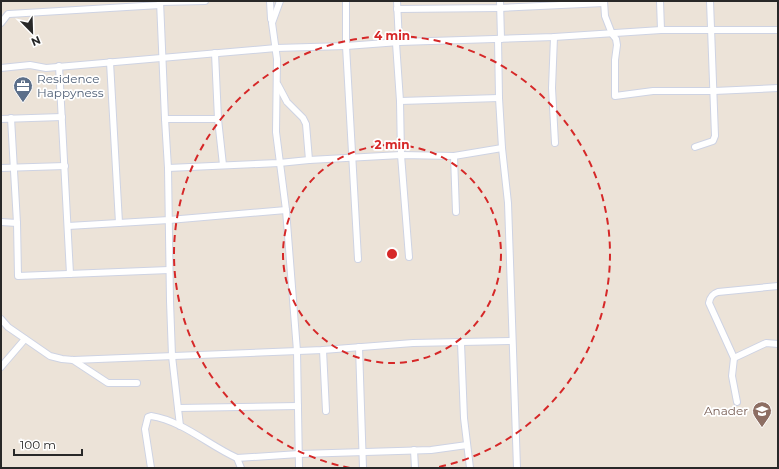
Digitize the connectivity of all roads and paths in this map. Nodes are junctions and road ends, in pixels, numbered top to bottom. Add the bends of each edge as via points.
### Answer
1 (206, 1) edge
2 (270, 1) edge
3 (280, 1) edge
4 (346, 1) edge
5 (397, 1) edge
6 (660, 1) edge
7 (710, 1) edge
8 (604, 2) edge
9 (160, 3) edge
10 (548, 3) edge
11 (500, 4) edge
12 (397, 10) junction
13 (1, 23) edge
14 (272, 23) junction
15 (661, 30) junction
16 (712, 30) junction
17 (778, 30) edge
18 (612, 34) junction
19 (554, 38) junction
20 (499, 39) junction
21 (397, 43) junction
22 (346, 46) junction
23 (276, 48) junction
24 (215, 53) junction
25 (162, 58) junction
26 (110, 62) junction
27 (59, 66) junction
28 (1, 68) edge
29 (278, 83) junction
30 (778, 88) edge
31 (714, 91) junction
32 (499, 98) junction
33 (400, 101) junction
34 (62, 117) junction
35 (11, 118) junction
36 (1, 119) edge
37 (164, 119) junction
38 (218, 119) junction
39 (555, 144) dead end
40 (695, 147) dead end
41 (502, 148) junction
42 (401, 155) junction
43 (454, 156) junction
44 (353, 158) junction
45 (309, 160) junction
46 (280, 163) junction
47 (65, 166) junction
48 (223, 166) junction
49 (1, 168) edge
50 (13, 168) junction
51 (168, 168) junction
52 (286, 210) junction
53 (456, 212) dead end
54 (169, 220) junction
55 (1, 222) edge
56 (17, 223) junction
57 (119, 223) junction
58 (68, 226) junction
59 (409, 257) dead end
60 (358, 259) dead end
61 (169, 270) junction
62 (70, 274) junction
63 (778, 286) edge
64 (1, 319) edge
65 (25, 339) junction
66 (512, 341) junction
67 (461, 343) junction
68 (778, 344) edge
69 (359, 347) junction
70 (297, 350) junction
71 (323, 350) junction
72 (172, 356) junction
73 (734, 358) junction
74 (73, 360) junction
75 (1, 367) edge
76 (137, 383) dead end
77 (737, 402) dead end
78 (298, 406) junction
79 (178, 408) junction
80 (326, 411) dead end
81 (180, 426) junction
82 (467, 445) junction
83 (414, 450) junction
84 (363, 452) junction
85 (300, 454) junction
86 (237, 458) junction
87 (151, 468) edge
88 (240, 468) edge
89 (299, 468) edge
90 (363, 468) edge
91 (415, 468) edge
92 (470, 468) edge
93 (517, 468) edge

1 - 9 street
2 - 14 street
3 - 14 street
4 - 22 street
5 - 12 street
6 - 15 street
7 - 16 street
8 - 10 street
8 - 18 street
9 - 13 street via 8,14
9 - 25 street
10 - 11 street
11 - 12 street
11 - 20 street
12 - 21 street
14 - 23 street
15 - 16 street
15 - 18 street
16 - 17 street
16 - 31 street
18 - 19 street
18 - 31 street via 617,45 615,96 653,91
19 - 20 street
19 - 39 street via 552,88
20 - 21 street
20 - 32 street
21 - 22 street
21 - 33 street
22 - 23 street
22 - 44 street
23 - 24 street
23 - 29 street
24 - 25 street
24 - 38 street
25 - 26 street
25 - 37 street
26 - 27 street
26 - 57 street
27 - 28 street
27 - 34 street
29 - 45 street via 287,102 306,124
29 - 46 street via 276,132
30 - 31 street
31 - 40 street via 715,136 713,141
32 - 33 street
32 - 41 street
33 - 42 street
34 - 35 street
34 - 47 street
35 - 36 street
35 - 50 street
37 - 38 street
37 - 51 street
38 - 48 street
41 - 43 street
41 - 66 street via 508,203
42 - 43 street
42 - 44 street
42 - 59 street
43 - 53 street
44 - 45 street
44 - 60 street
45 - 46 street
46 - 48 street
46 - 52 street
47 - 50 street
47 - 58 street
48 - 51 street
49 - 50 street
50 - 56 street
51 - 54 street
52 - 54 street
52 - 70 street
54 - 57 street
54 - 61 street
55 - 56 street
56 - 62 street via 18,276
57 - 58 street
58 - 62 street
61 - 62 street
61 - 72 street
63 - 73 street via 718,292 711,296 709,304
64 - 65 street
65 - 74 street via 50,356
65 - 75 street
66 - 67 street
66 - 93 street
67 - 69 street
67 - 82 street
68 - 73 street via 766,343
69 - 71 street
69 - 84 street
70 - 71 street
70 - 72 street
70 - 78 street
71 - 80 street
72 - 74 street
72 - 79 street
73 - 77 street via 732,376
74 - 76 street via 108,383
78 - 79 street
78 - 85 street
79 - 81 street
81 - 86 street
81 - 87 street via 156,417 148,417 145,429
82 - 83 street
82 - 92 street
83 - 84 street
83 - 91 street
84 - 85 street
84 - 90 street
85 - 86 street
85 - 89 street
86 - 88 street

